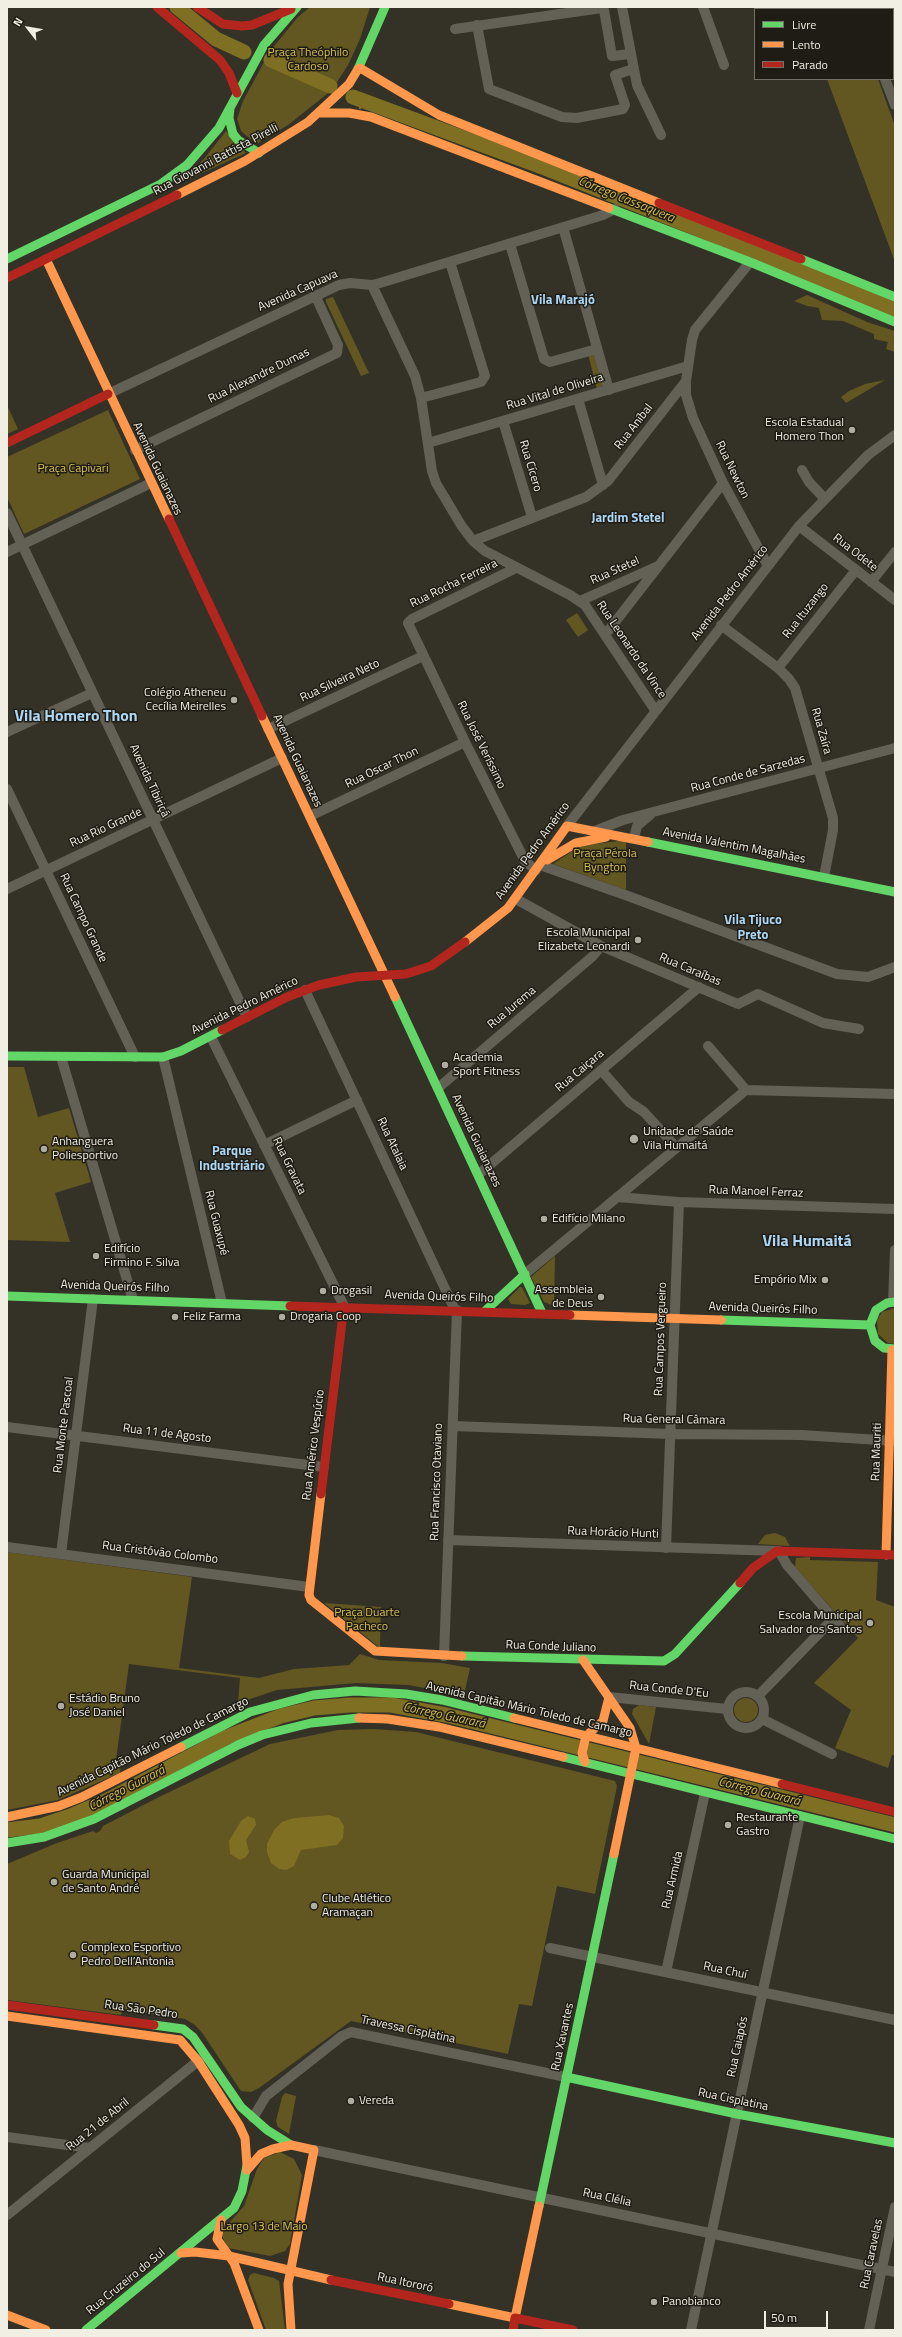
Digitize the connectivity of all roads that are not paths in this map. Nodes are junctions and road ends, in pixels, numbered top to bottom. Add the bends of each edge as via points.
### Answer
1 (156, 7) edge
2 (197, 7) edge
3 (297, 7) edge
4 (380, 7) edge
5 (385, 7) edge
6 (703, 7) edge
7 (625, 8) edge
8 (380, 19) junction
9 (477, 25) junction
10 (455, 29) dead end
11 (630, 54) junction
12 (724, 65) dead end
13 (360, 68) junction
14 (633, 69) junction
15 (885, 80) edge
16 (237, 93) junction
17 (895, 105) edge
18 (230, 108) junction
19 (319, 113) junction
20 (660, 135) dead end
21 (259, 153) junction
22 (615, 209) junction
23 (563, 228) junction
24 (510, 244) junction
25 (7, 258) edge
26 (46, 259) junction
27 (450, 262) junction
28 (750, 262) junction
29 (7, 278) edge
30 (372, 285) junction
31 (315, 295) junction
32 (895, 296) edge
33 (895, 322) edge
34 (597, 349) junction
35 (688, 366) junction
36 (686, 381) junction
37 (609, 390) junction
38 (108, 394) junction
39 (421, 398) junction
40 (578, 399) junction
41 (503, 421) junction
42 (895, 435) edge
43 (7, 443) edge
44 (428, 444) junction
45 (135, 450) junction
46 (802, 470) dead end
47 (151, 483) junction
48 (723, 483) junction
49 (603, 485) junction
50 (825, 499) junction
51 (7, 513) edge
52 (532, 517) junction
53 (799, 526) junction
54 (473, 541) junction
55 (22, 545) junction
56 (7, 552) edge
57 (895, 552) edge
58 (660, 565) junction
59 (768, 566) junction
60 (516, 568) junction
61 (856, 570) junction
62 (871, 582) junction
63 (895, 600) edge
64 (580, 601) junction
65 (721, 625) junction
66 (409, 626) joint
67 (605, 635) junction
68 (423, 656) junction
69 (778, 668) junction
70 (92, 693) junction
71 (655, 710) junction
72 (268, 729) junction
73 (7, 732) edge
74 (465, 742) junction
75 (895, 748) edge
76 (282, 758) junction
77 (819, 769) junction
78 (7, 789) edge
79 (654, 813) junction
80 (310, 816) junction
81 (153, 820) junction
82 (566, 828) junction
83 (595, 831) junction
84 (630, 837) junction
85 (576, 843) junction
86 (539, 866) junction
87 (46, 871) junction
88 (824, 877) junction
89 (7, 889) edge
90 (895, 892) edge
91 (516, 899) junction
92 (601, 946) junction
93 (895, 967) edge
94 (384, 974) junction
95 (699, 987) junction
96 (304, 990) junction
97 (247, 1017) junction
98 (859, 1029) dead end
99 (211, 1037) junction
100 (708, 1046) dead end
101 (7, 1056) edge
102 (61, 1057) junction
103 (135, 1057) junction
104 (162, 1057) junction
105 (601, 1070) junction
106 (438, 1088) junction
107 (746, 1090) junction
108 (895, 1094) edge
109 (356, 1100) junction
110 (264, 1145) junction
111 (676, 1147) junction
112 (479, 1174) junction
113 (617, 1197) junction
114 (679, 1202) junction
115 (895, 1209) edge
116 (895, 1250) edge
117 (525, 1274) junction
118 (7, 1296) edge
119 (94, 1299) junction
120 (133, 1300) junction
121 (894, 1302) edge
122 (222, 1303) junction
123 (344, 1306) junction
124 (456, 1310) junction
125 (485, 1311) junction
126 (542, 1313) junction
127 (675, 1318) junction
128 (870, 1325) junction
129 (894, 1349) edge
130 (453, 1426) junction
131 (7, 1427) edge
132 (670, 1434) junction
133 (76, 1435) junction
134 (892, 1441) edge
135 (324, 1467) junction
136 (448, 1540) junction
137 (7, 1547) edge
138 (666, 1548) junction
139 (778, 1551) junction
140 (61, 1554) junction
141 (890, 1555) edge
142 (309, 1587) junction
143 (444, 1656) junction
144 (582, 1660) junction
145 (758, 1696) junction
146 (609, 1697) junction
147 (727, 1709) junction
148 (762, 1719) junction
149 (603, 1721) junction
150 (630, 1728) junction
151 (586, 1738) junction
152 (635, 1752) junction
153 (832, 1754) dead end
154 (583, 1757) junction
155 (632, 1770) junction
156 (705, 1793) junction
157 (895, 1812) edge
158 (800, 1816) junction
159 (7, 1817) edge
160 (895, 1839) edge
161 (7, 1843) edge
162 (550, 1948) dead end
163 (592, 1956) junction
164 (666, 1972) junction
165 (762, 1992) junction
166 (7, 2005) edge
167 (7, 2016) edge
168 (895, 2020) edge
169 (202, 2058) junction
170 (566, 2077) junction
171 (737, 2114) junction
172 (253, 2118) junction
173 (7, 2137) edge
174 (895, 2143) edge
175 (291, 2145) junction
176 (90, 2148) junction
177 (314, 2150) junction
178 (247, 2170) junction
179 (541, 2197) junction
180 (895, 2207) edge
181 (7, 2215) edge
182 (221, 2220) junction
183 (712, 2233) junction
184 (181, 2253) junction
185 (229, 2256) junction
186 (882, 2269) junction
187 (290, 2271) junction
188 (895, 2272) edge
189 (7, 2315) edge
190 (515, 2318) junction
191 (46, 2330) edge
192 (86, 2330) edge
193 (259, 2330) edge
194 (292, 2330) edge
195 (513, 2330) edge
196 (573, 2330) edge
197 (691, 2330) edge
198 (869, 2330) edge

1 - 16 main road via 220,60 229,72
2 - 3 main road via 223,24 242,26 252,25
3 - 16 main road, Rua Giovanni Battista Pirelli via 264,45
4 - 8 main road
5 - 8 main road, Rua Giovanni Battista Pirelli
6 - 12 street
7 - 11 street
8 - 13 main road, Rua Giovanni Battista Pirelli
9 - 10 street
9 - 11 street via 602,8 611,55
9 - 14 street via 489,89 562,117 577,118 623,109 625,105 615,75
11 - 14 street
13 - 19 main road, Rua Giovanni Battista Pirelli via 340,95
13 - 32 main road via 439,115
14 - 20 street via 642,98
15 - 17 street
16 - 18 main road, Rua Giovanni Battista Pirelli
18 - 21 main road via 229,118 233,134
18 - 25 main road, Rua Giovanni Battista Pirelli via 219,128 198,154 170,178
19 - 21 main road, Rua Giovanni Battista Pirelli
19 - 22 main road via 349,113 371,117
21 - 26 main road, Rua Giovanni Battista Pirelli
22 - 23 street, Avenida Capuava
22 - 28 main road
23 - 24 street, Avenida Capuava
23 - 34 street
24 - 27 street, Avenida Capuava
24 - 34 street via 544,359 550,362
26 - 29 main road, Rua Giovanni Battista Pirelli
26 - 38 main road, Avenida Guaianazes
27 - 30 street, Avenida Capuava
27 - 39 street via 485,376 481,382
28 - 33 main road
28 - 35 street via 695,330
30 - 31 street, Avenida Capuava via 350,283
30 - 39 street, Rua Leonardo da Vince via 415,376
31 - 38 street, Avenida Capuava
31 - 45 street, Rua Alexandre Dumas via 338,346 337,353
34 - 37 street
35 - 36 street
35 - 37 street, Rua Vital de Oliveira
36 - 48 street, Rua Newton via 690,409
36 - 49 street, Rua Aníbal
37 - 40 street, Rua Vital de Oliveira
38 - 43 main road, Avenida Capuava
38 - 45 main road, Avenida Guaianazes
39 - 44 street, Rua Leonardo da Vince
40 - 41 street, Rua Vital de Oliveira
40 - 49 street
41 - 44 street, Rua Vital de Oliveira
41 - 52 street, Rua Cícero
42 - 50 street, Avenida Pedro Américo via 873,451
44 - 54 street, Rua Leonardo da Vince via 436,483
45 - 47 main road, Avenida Guaianazes
46 - 50 street
47 - 55 street
47 - 72 main road, Avenida Guaianazes
48 - 58 street
48 - 59 street, Rua Newton
49 - 52 street, Rua Aníbal via 586,497
50 - 53 street, Avenida Pedro Américo
51 - 55 street, Avenida Tibiriçá
52 - 54 street, Rua Aníbal
53 - 59 street, Avenida Pedro Américo
53 - 61 street, Rua Odete
54 - 60 street, Rua Leonardo da Vince
55 - 56 street
55 - 70 street, Avenida Tibiriçá
57 - 62 street
58 - 64 street, Rua Stetel
58 - 67 street
59 - 65 street, Avenida Pedro Américo
60 - 64 street, Rua Leonardo da Vince
60 - 66 street, Rua Rocha Ferreira via 412,618
61 - 62 street, Rua Odete
61 - 69 street, Rua Ituzango
62 - 63 street, Rua Odete
64 - 67 street, Rua Leonardo da Vince
65 - 69 street, Rua Zaíra
65 - 71 street, Avenida Pedro Américo
66 - 68 street, Rua José Veríssimo
67 - 71 street, Rua Leonardo da Vince
68 - 72 street, Rua Silveira Neto
68 - 74 street, Rua José Veríssimo
69 - 77 street, Rua Zaíra via 795,688
70 - 73 street
70 - 81 street, Avenida Tibiriçá
71 - 82 street, Avenida Pedro Américo
72 - 76 main road, Avenida Guaianazes
74 - 80 street, Rua Oscar Thon
74 - 86 street, Rua José Veríssimo via 525,861
75 - 77 street, Rua Conde de Sarzedas
76 - 80 main road, Avenida Guaianazes
76 - 81 street, Rua Rio Grande
77 - 79 street, Rua Conde de Sarzedas
77 - 88 street, Rua Zaíra via 833,818
78 - 87 street, Rua Campo Grande
79 - 83 street, Rua Conde de Sarzedas via 613,823
79 - 84 street, Rua Conde de Sarzedas via 637,826
80 - 94 main road, Avenida Guaianazes
81 - 87 street, Rua Rio Grande
81 - 97 street, Avenida Tibiriçá
82 - 83 main road, Avenida Valentim Magalhães
82 - 85 main road
82 - 86 main road, Avenida Pedro Américo
83 - 84 main road, Avenida Valentim Magalhães
84 - 85 main road via 600,838
84 - 88 main road, Avenida Valentim Magalhães
85 - 86 main road
86 - 91 main road, Avenida Pedro Américo
86 - 93 street via 628,896 837,974 868,977
87 - 89 street, Rua Rio Grande
87 - 103 street, Rua Campo Grande
88 - 90 main road, Avenida Valentim Magalhães
91 - 92 street, Rua Caraíbas
91 - 94 main road, Avenida Pedro Américo via 501,914 436,964 406,974
92 - 95 street, Rua Caraíbas
92 - 106 street, Rua Jurema via 593,956
94 - 96 main road, Avenida Pedro Américo via 341,980
94 - 106 main road, Avenida Guaianazes
95 - 98 street, Rua Caraíbas via 738,1004 758,994 822,1024
95 - 105 street, Rua Caiçara
96 - 97 main road, Avenida Pedro Américo
96 - 109 street, Rua Atalaia
97 - 99 main road, Avenida Pedro Américo
99 - 104 main road, Avenida Pedro Américo via 181,1052
99 - 110 street, Rua Gravata
100 - 107 street
101 - 102 main road, Avenida Pedro Américo
102 - 103 main road, Avenida Pedro Américo
102 - 120 street
103 - 104 main road, Avenida Pedro Américo
104 - 122 street, Rua Guaxupé
105 - 111 street via 629,1102 646,1114
105 - 112 street, Rua Caiçara
106 - 112 main road, Avenida Guaianazes
107 - 108 street
107 - 111 street
109 - 110 street
109 - 124 street, Rua Atalaia
110 - 123 street, Rua Gravata
111 - 113 street
112 - 117 main road, Avenida Guaianazes
113 - 114 street, Rua Manoel Ferraz
113 - 117 street
114 - 115 street, Rua Manoel Ferraz
114 - 127 street, Rua Campos Vergueiro
116 - 121 street
117 - 125 main road
117 - 126 main road, Avenida Guaianazes
118 - 119 main road, Avenida Queirós Filho
119 - 120 main road, Avenida Queirós Filho
119 - 133 street, Rua Monte Pascoal
120 - 122 main road, Avenida Queirós Filho
121 - 128 main road via 876,1310
122 - 123 main road, Avenida Queirós Filho
123 - 124 main road, Avenida Queirós Filho
123 - 135 main road, Rua Américo Vespúcio
124 - 125 main road, Avenida Queirós Filho
124 - 130 street, Rua Francisco Otaviano
125 - 126 main road, Avenida Queirós Filho
126 - 127 main road, Avenida Queirós Filho
127 - 128 main road, Avenida Queirós Filho
127 - 132 street, Rua Campos Vergueiro
128 - 129 main road via 875,1341 884,1348
129 - 134 main road, Rua Mauriti
130 - 132 street, Rua General Câmara
130 - 136 street, Rua Francisco Otaviano
131 - 133 street, Rua 11 de Agosto
132 - 134 street, Rua General Câmara via 801,1435
132 - 138 street, Rua Campos Vergueiro
133 - 135 street, Rua 11 de Agosto
133 - 140 street, Rua Monte Pascoal
134 - 141 main road, Rua Mauriti
135 - 142 main road, Rua Américo Vespúcio
136 - 138 street, Rua Horácio Hunti
136 - 143 street, Rua Francisco Otaviano
137 - 140 street, Rua Cristóvão Colombo
138 - 139 street, Rua Horácio Hunti
139 - 141 main road
139 - 144 main road, Rua Conde Juliano via 753,1568 669,1658 656,1662
139 - 145 street via 786,1565 837,1622
140 - 142 street, Rua Cristóvão Colombo
142 - 143 main road, Rua Conde Juliano via 311,1600 371,1649 384,1653
143 - 144 main road, Rua Conde Juliano
144 - 146 main road
145 - 147 street via 745,1692 736,1694
145 - 148 street via 764,1710
146 - 147 street, Rua Conde D'Eu
146 - 149 main road
146 - 150 main road
147 - 148 street via 729,1719 740,1728 750,1728
148 - 153 street
149 - 150 main road via 615,1721
149 - 151 main road
150 - 152 main road
151 - 152 main road, Avenida Capitão Mário Toledo de Camargo
151 - 154 main road
151 - 159 main road, Avenida Capitão Mário Toledo de Camargo via 442,1700 380,1692 330,1693 290,1700 250,1712 82,1797 54,1808
152 - 155 main road, Rua Xavantes
152 - 157 main road, Avenida Capitão Mário Toledo de Camargo
154 - 155 main road
154 - 161 main road via 414,1722 363,1718 311,1722 262,1735 238,1745 94,1819 44,1836
155 - 156 main road
155 - 163 main road, Rua Xavantes
156 - 158 main road
156 - 164 street, Rua Armida
158 - 160 main road
158 - 165 street, Rua Caiapós
162 - 163 street, Rua Chuí
163 - 164 street, Rua Chuí
163 - 170 main road, Rua Xavantes
164 - 165 street, Rua Chuí
165 - 168 street, Rua Chuí
165 - 171 street, Rua Caiapós
166 - 169 main road, Rua São Pedro via 180,2027 190,2033
167 - 169 main road, Rua São Pedro via 177,2038
169 - 172 main road, Rua São Pedro
169 - 176 street, Rua 21 de Abril
169 - 178 main road, Rua São Pedro via 242,2131 246,2145
170 - 171 main road, Rua Cisplatina
170 - 172 street, Travessa Cisplatina via 351,2032 342,2036 266,2096
170 - 179 main road, Rua Xavantes
171 - 174 main road, Rua Cisplatina
171 - 183 street, Rua Caiapós
172 - 175 main road, Rua São Pedro
173 - 176 street
175 - 177 main road
175 - 178 main road via 267,2150
176 - 181 street, Rua 21 de Abril
177 - 179 street, Rua Clélia
177 - 187 main road
178 - 182 main road via 239,2200
179 - 183 street, Rua Clélia
179 - 190 main road, Rua Xavantes
180 - 186 street, Rua Caravelas
182 - 184 main road, Rua Cruzeiro do Sul
182 - 185 main road via 217,2240
183 - 186 street, Rua Clélia
183 - 197 street, Rua Caiapós
184 - 185 main road, Rua Cruzeiro do Sul
184 - 192 main road, Rua Cruzeiro do Sul
185 - 187 main road
185 - 193 main road via 239,2274
186 - 188 street, Rua Clélia
186 - 198 street, Rua Caravelas
187 - 190 main road, Rua Itororó
187 - 194 main road via 288,2294
189 - 191 main road
190 - 195 main road, Rua Xavantes
190 - 196 main road, Rua Itororó

